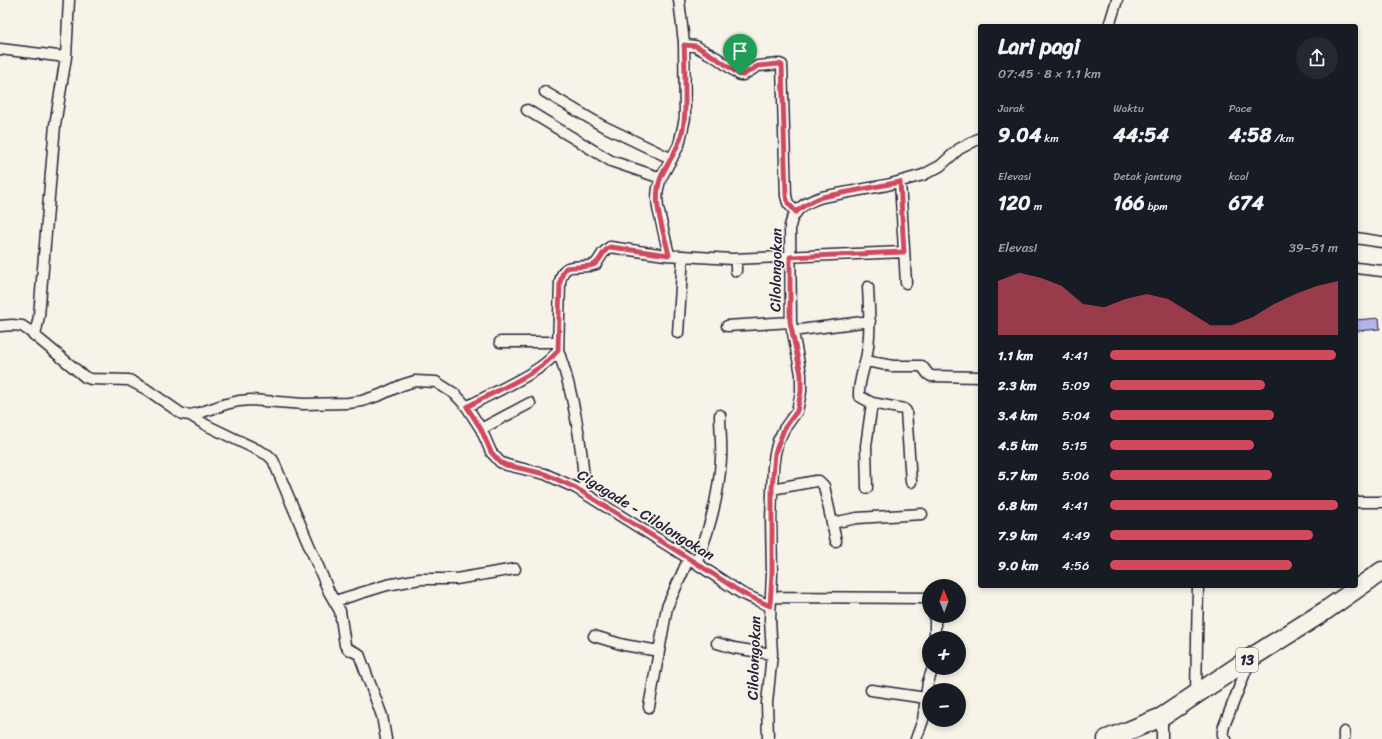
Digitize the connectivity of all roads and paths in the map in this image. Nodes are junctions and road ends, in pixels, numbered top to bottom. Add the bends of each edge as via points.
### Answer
1 (69, 0) edge
2 (679, 0) edge
3 (1118, 0) edge
4 (1110, 24) edge
5 (684, 44) junction
6 (0, 49) edge
7 (66, 57) junction
8 (546, 92) dead end
9 (527, 110) dead end
10 (978, 139) edge
11 (672, 159) junction
12 (661, 178) junction
13 (900, 182) junction
14 (796, 212) junction
15 (1358, 238) edge
16 (1382, 242) edge
17 (904, 252) junction
18 (669, 255) junction
19 (683, 256) junction
20 (790, 257) junction
21 (736, 259) junction
22 (1358, 268) edge
23 (736, 271) dead end
24 (1382, 271) edge
25 (906, 283) dead end
26 (868, 287) dead end
27 (870, 320) junction
28 (0, 326) edge
29 (727, 326) dead end
30 (791, 326) junction
31 (678, 333) dead end
32 (35, 336) junction
33 (500, 342) dead end
34 (558, 346) junction
35 (866, 361) junction
36 (978, 377) edge
37 (530, 403) dead end
38 (872, 403) junction
39 (467, 407) junction
40 (190, 415) junction
41 (720, 415) dead end
42 (481, 429) junction
43 (911, 482) dead end
44 (866, 488) dead end
45 (772, 489) junction
46 (585, 493) junction
47 (1358, 502) edge
48 (1382, 502) edge
49 (922, 514) dead end
50 (832, 523) junction
51 (836, 541) dead end
52 (692, 560) junction
53 (515, 569) dead end
54 (1382, 571) edge
55 (1358, 587) edge
56 (1198, 588) edge
57 (1357, 588) edge
58 (922, 598) edge
59 (335, 601) junction
60 (771, 602) junction
61 (594, 636) dead end
62 (717, 643) dead end
63 (659, 651) junction
64 (772, 654) junction
65 (1252, 657) junction
66 (871, 690) dead end
67 (1196, 695) junction
68 (922, 697) edge
69 (649, 707) dead end
70 (1162, 717) junction
71 (922, 723) edge
72 (386, 739) edge
73 (768, 739) edge
74 (916, 739) edge
75 (1107, 739) edge
76 (1162, 739) edge
77 (1226, 739) edge

1 - 7 street
2 - 5 street
3 - 4 street
5 - 11 street via 685,118 679,145
5 - 14 street via 696,46 740,75 758,66 782,65 786,196 788,203
6 - 7 street
7 - 32 street via 55,125 39,316
8 - 11 street via 602,125
9 - 12 street via 611,160
10 - 13 street, Cilolongokan via 960,149 940,166 923,175
11 - 12 street
12 - 18 street via 657,197 658,208
13 - 14 street, Cilolongokan via 822,197 812,200
13 - 17 street
14 - 20 street, Cilolongokan via 790,226
15 - 16 street
17 - 20 street
17 - 25 street
18 - 19 street
18 - 34 street via 610,247 593,266 566,268 560,282
19 - 21 street
19 - 31 street
20 - 21 street
20 - 30 street, Cilolongokan
21 - 23 street
22 - 24 street
26 - 27 street
27 - 30 street
27 - 35 street
28 - 32 street via 22,326
29 - 30 street
30 - 45 street, Cilolongokan via 801,374 801,392 797,411 784,429 775,453
32 - 40 street via 85,377 129,380 182,414
33 - 34 street
34 - 39 street via 554,356 532,372
34 - 46 street via 577,421 584,464
35 - 36 street via 892,366 922,366 931,376
35 - 38 street via 859,396
37 - 42 street
38 - 43 street via 904,408 906,411
38 - 44 street via 866,446
39 - 40 street, Cigagade - Cilolongokan via 455,394 436,382 415,381 362,401 304,404 251,400 226,404
39 - 42 street, Cigagade - Cilolongokan
40 - 59 street via 268,455 272,460
41 - 52 street via 721,458 716,497 706,539
42 - 46 street, Cigagade - Cilolongokan via 491,452 500,462 545,474
45 - 50 street via 819,481 824,486
45 - 60 street, Cilolongokan
46 - 52 street, Cigagade - Cilolongokan
47 - 48 street
49 - 50 street via 857,518
50 - 51 street
52 - 60 street, Cigagade - Cilolongokan via 742,593
52 - 63 street via 667,607
53 - 59 street via 456,579 430,578 387,585
54 - 55 highway, 13
56 - 67 street
57 - 65 highway, 13
58 - 60 street
59 - 72 street via 341,615 345,645 359,654 382,716
60 - 64 street, Cilolongokan
61 - 63 street via 624,645
62 - 64 street
63 - 69 street
64 - 73 street, Cilolongokan via 767,703
65 - 67 highway, 13
65 - 77 street via 1222,732
66 - 68 street
67 - 70 highway, 13
70 - 75 highway, 13
70 - 76 street
71 - 74 street

